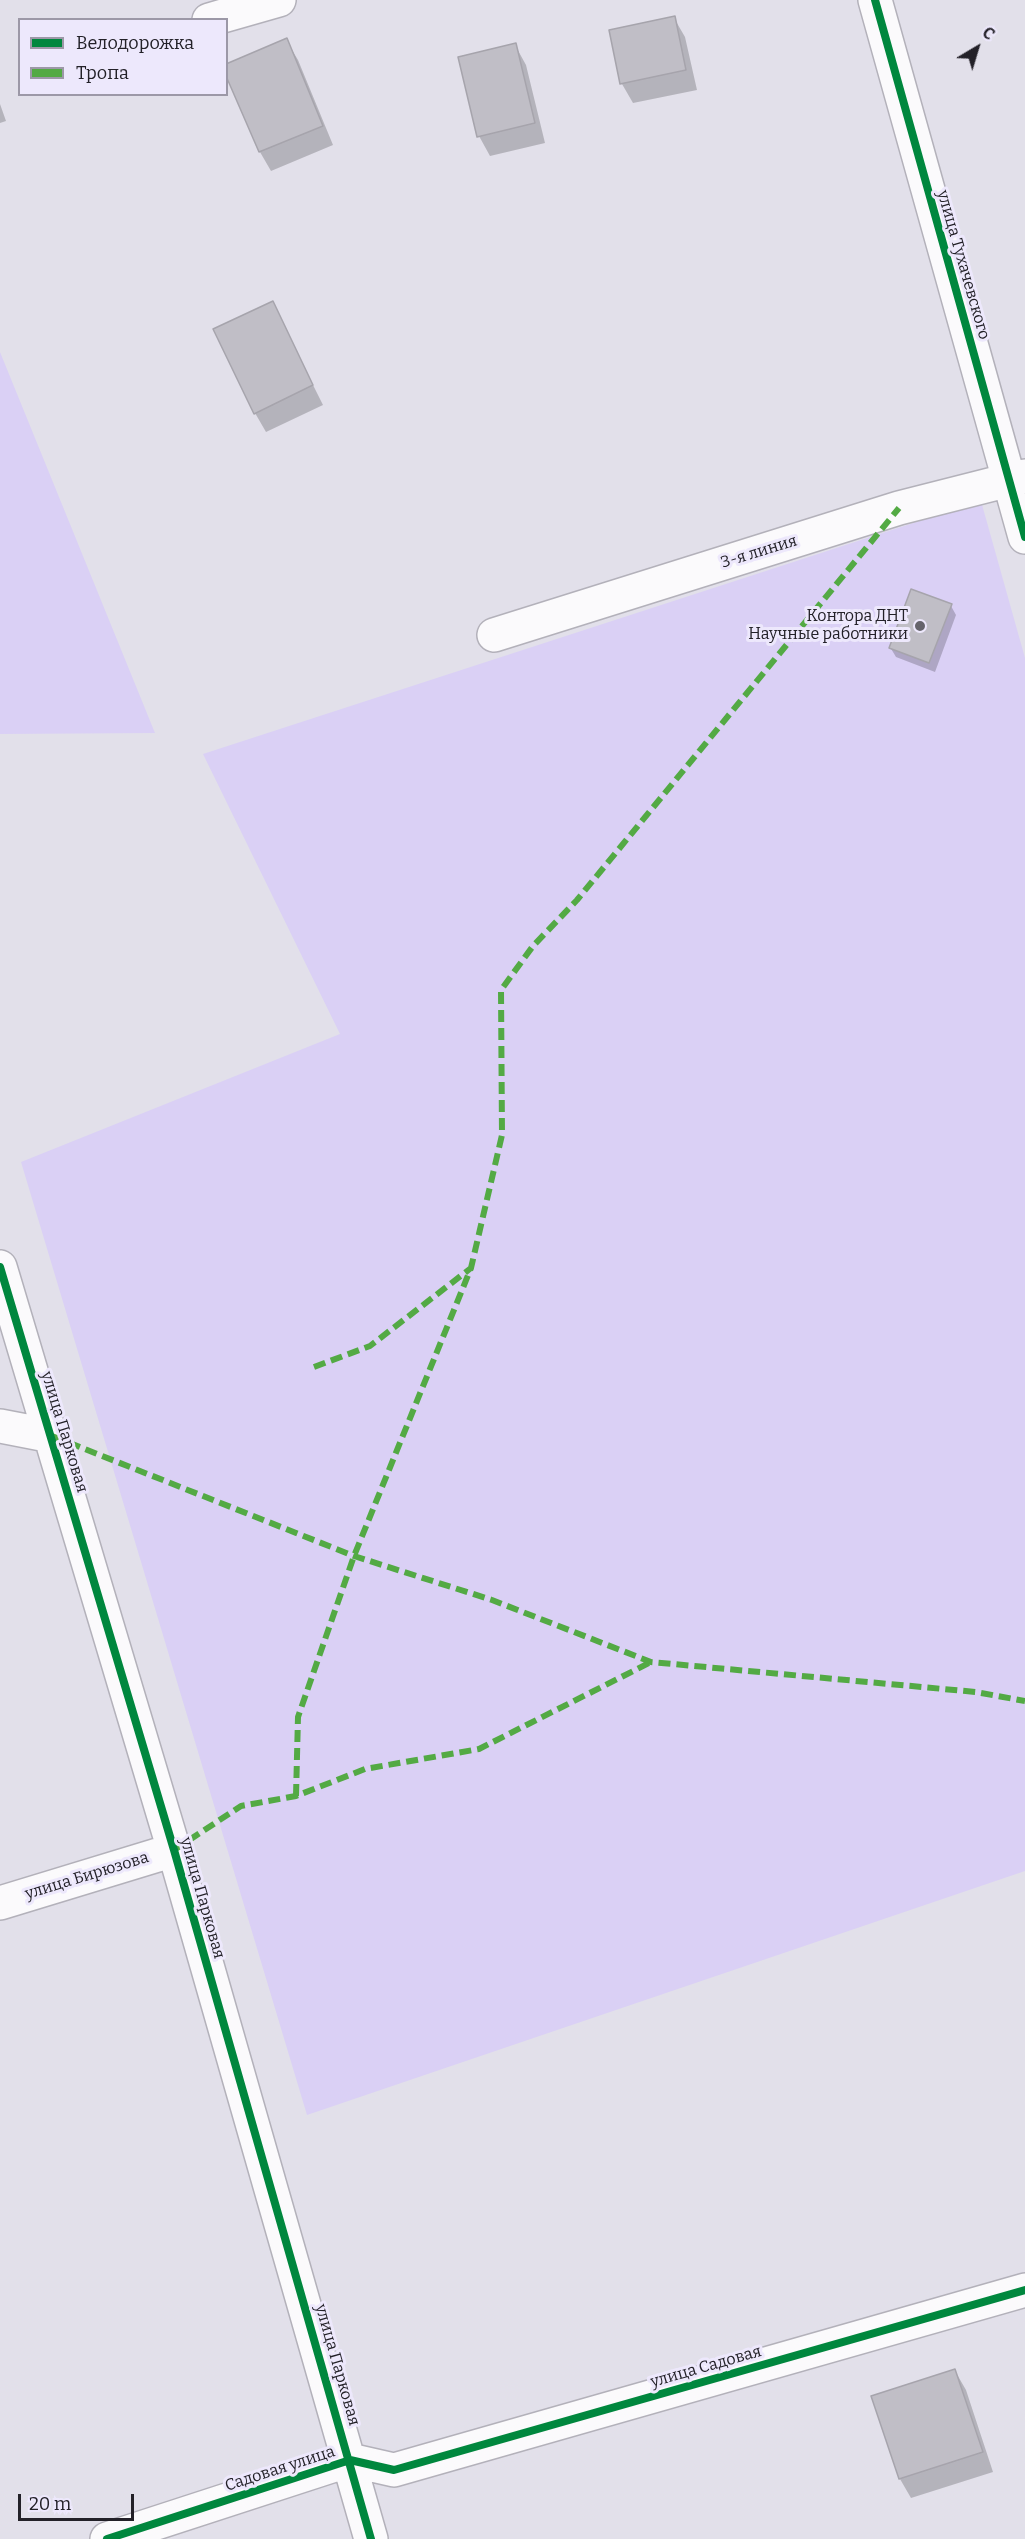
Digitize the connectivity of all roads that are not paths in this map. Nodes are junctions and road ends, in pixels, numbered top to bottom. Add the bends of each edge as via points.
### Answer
1 (279, 0) edge
2 (874, 0) edge
3 (216, 18) edge
4 (1017, 479) edge
5 (1025, 537) edge
6 (494, 635) dead end
7 (0, 1267) edge
8 (0, 1426) edge
9 (51, 1436) junction
10 (174, 1850) junction
11 (0, 1903) edge
12 (1025, 2290) edge
13 (350, 2460) junction
14 (394, 2470) joint
15 (107, 2539) edge
16 (371, 2539) edge

1 - 3 street
2 - 4 street, улица Тухачевского
4 - 5 street, улица Тухачевского
4 - 6 street, 3-я линия via 899,508
7 - 9 street, улица Парковая
8 - 9 street
9 - 10 street, улица Парковая
10 - 11 street, улица Бирюзова
10 - 13 street, улица Парковая
12 - 14 street, улица Садовая
13 - 14 street, Садовая улица
13 - 15 street, Садовая улица
13 - 16 street, улица Парковая

